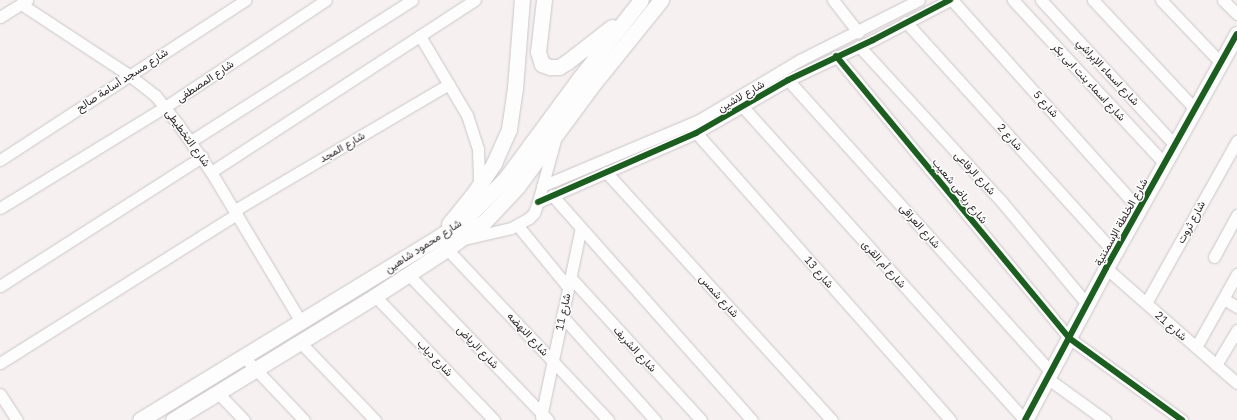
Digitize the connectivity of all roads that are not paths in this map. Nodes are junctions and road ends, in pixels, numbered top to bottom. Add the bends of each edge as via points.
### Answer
1 (245, 0) edge
2 (326, 0) edge
3 (412, 0) edge
4 (475, 0) edge
5 (522, 0) edge
6 (544, 0) edge
7 (641, 0) edge
8 (661, 0) edge
9 (833, 0) edge
10 (919, 0) edge
11 (951, 0) edge
12 (1013, 0) edge
13 (1041, 0) edge
14 (1093, 0) edge
15 (1160, 0) edge
16 (1223, 0) edge
17 (24, 2) edge
18 (631, 13) junction
19 (1237, 14) edge
20 (0, 17) edge
21 (906, 22) junction
22 (858, 32) junction
23 (1237, 34) edge
24 (420, 36) junction
25 (859, 46) junction
26 (814, 53) junction
27 (836, 56) junction
28 (1221, 63) junction
29 (820, 64) junction
30 (129, 75) junction
31 (788, 80) junction
32 (449, 84) junction
33 (165, 107) junction
34 (743, 107) junction
35 (1195, 109) junction
36 (693, 128) junction
37 (558, 132) junction
38 (191, 141) junction
39 (1237, 141) edge
40 (1175, 145) junction
41 (202, 157) junction
42 (0, 160) edge
43 (1165, 164) junction
44 (211, 172) junction
45 (606, 172) junction
46 (566, 182) junction
47 (479, 185) junction
48 (542, 186) junction
49 (552, 195) junction
50 (538, 202) junction
51 (0, 208) edge
52 (1139, 209) junction
53 (236, 212) junction
54 (1237, 215) edge
55 (518, 226) junction
56 (581, 228) junction
57 (448, 242) junction
58 (1114, 253) junction
59 (1214, 257) dead end
60 (1106, 268) junction
61 (408, 274) junction
62 (1237, 276) edge
63 (569, 282) junction
64 (0, 286) edge
65 (375, 296) junction
66 (1224, 299) junction
67 (1146, 303) junction
68 (1087, 304) junction
69 (1237, 307) edge
70 (562, 316) junction
71 (301, 322) junction
72 (1237, 330) edge
73 (1069, 338) junction
74 (299, 341) junction
75 (1196, 348) junction
76 (244, 357) junction
77 (552, 361) junction
78 (0, 363) edge
79 (1216, 365) junction
80 (255, 369) junction
81 (1049, 375) junction
82 (1237, 383) edge
83 (217, 392) junction
84 (0, 394) edge
85 (543, 418) edge
86 (17, 420) edge
87 (140, 420) edge
88 (173, 420) edge
89 (244, 420) edge
90 (304, 420) edge
91 (375, 420) edge
92 (494, 420) edge
93 (608, 420) edge
94 (655, 420) edge
95 (701, 420) edge
96 (752, 420) edge
97 (832, 420) edge
98 (950, 420) edge
99 (1025, 420) edge
100 (1105, 420) edge
101 (1182, 420) edge

1 - 30 street, شارع مسجد أسامة صالح
2 - 33 street, شارع المصطفى
3 - 38 street
4 - 24 street
5 - 47 main road via 509,129 494,163
6 - 18 main road via 538,52 542,64 550,67 567,62
7 - 18 main road, شارع محمود شاهين
8 - 37 main road, شارع محمود شاهين via 594,82
9 - 22 street
10 - 22 street, شارع لاشين
11 - 21 street, شارع لاشين
11 - 52 street, شارع 5
12 - 43 street, شارع اسماء بنت ابى بكر
13 - 40 street, شارع اسماء الإبراشي
14 - 35 street
15 - 28 street
16 - 19 street
17 - 20 street
17 - 30 street, شارع التخطيطى
18 - 57 main road, شارع محمود شاهين via 506,178
21 - 25 street, شارع لاشين
21 - 58 street, شارع 2
22 - 26 street, شارع لاشين
23 - 28 main road, شارع الخلطة الإسمنتية
24 - 32 street
24 - 44 street
25 - 27 street, شارع لاشين
25 - 68 street, شارع الرفاعى via 1006,208
26 - 29 street
26 - 36 street, شارع لاشين via 778,72
27 - 29 street, شارع لاشين
27 - 73 street, شارع رياض شعيب
28 - 35 main road, شارع الخلطة الإسمنتية
29 - 31 street, شارع لاشين
30 - 33 street, شارع التخطيطى via 155,95
30 - 42 street, شارع مسجد أسامة صالح
31 - 34 street, شارع لاشين
31 - 81 street, شارع العراقى
32 - 47 street via 473,131 478,149
32 - 53 street, شارع المجد
33 - 38 street, شارع التخطيطى
33 - 51 street, شارع المصطفى
34 - 36 street, شارع لاشين
34 - 99 street, شارع أم القرى
35 - 40 main road, شارع الخلطة الإسمنتية
36 - 45 street, شارع لاشين
36 - 46 street, شارع لاشين
36 - 98 street, شارع 13
37 - 48 street
37 - 57 main road, شارع محمود شاهين via 502,204 485,221
38 - 41 street, شارع التخطيطى
39 - 67 street, شارع ثروت
40 - 43 main road, شارع الخلطة الإسمنتية
41 - 44 street, شارع التخطيطى
41 - 64 street
43 - 52 main road, شارع الخلطة الإسمنتية
44 - 53 street, شارع التخطيطى
45 - 46 street, شارع لاشين
45 - 97 street, شارع شمس
46 - 48 street, شارع لاشين
46 - 49 street, شارع لاشين
47 - 57 main road
48 - 50 street
49 - 50 street, شارع لاشين
49 - 56 street
50 - 55 street via 534,213
52 - 58 main road, شارع الخلطة الإسمنتية
53 - 71 street, شارع التخطيطى
53 - 78 street, شارع المجد
54 - 59 street
55 - 57 street
55 - 63 street, شارع الشريف
56 - 63 street, شارع 11
56 - 96 street
57 - 61 main road, شارع محمود شاهين
57 - 71 main road, شارع محمود شاهين
57 - 77 street, شارع النهضه
58 - 60 main road, شارع الخلطة الإسمنتية
60 - 67 street, شارع 21
60 - 68 main road, شارع الخلطة الإسمنتية
61 - 65 main road, شارع محمود شاهين
61 - 85 street, شارع الرياض
62 - 66 street
63 - 70 street, شارع 11
63 - 95 street, شارع الشريف
65 - 74 main road, شارع محمود شاهين
65 - 92 street, شارع دياب
66 - 69 street
66 - 75 street
67 - 75 street, شارع 21
68 - 73 main road, شارع الخلطة الإسمنتية
70 - 77 street, شارع 11
70 - 94 street
71 - 76 main road, شارع محمود شاهين
72 - 79 street
73 - 81 main road, شارع الخلطة الإسمنتية
73 - 101 street, شارع رياض شعيب
74 - 80 main road, شارع محمود شاهين
74 - 91 street
75 - 79 street, شارع 21
76 - 80 street
76 - 87 main road, شارع محمود شاهين
77 - 85 street, شارع 11
77 - 93 street, شارع النهضه
79 - 82 street, شارع 21
80 - 83 main road, شارع محمود شاهين
80 - 90 street
81 - 99 main road, شارع الخلطة الإسمنتية
81 - 100 street, شارع العراقى
83 - 88 main road, شارع محمود شاهين
83 - 89 street
84 - 86 street

